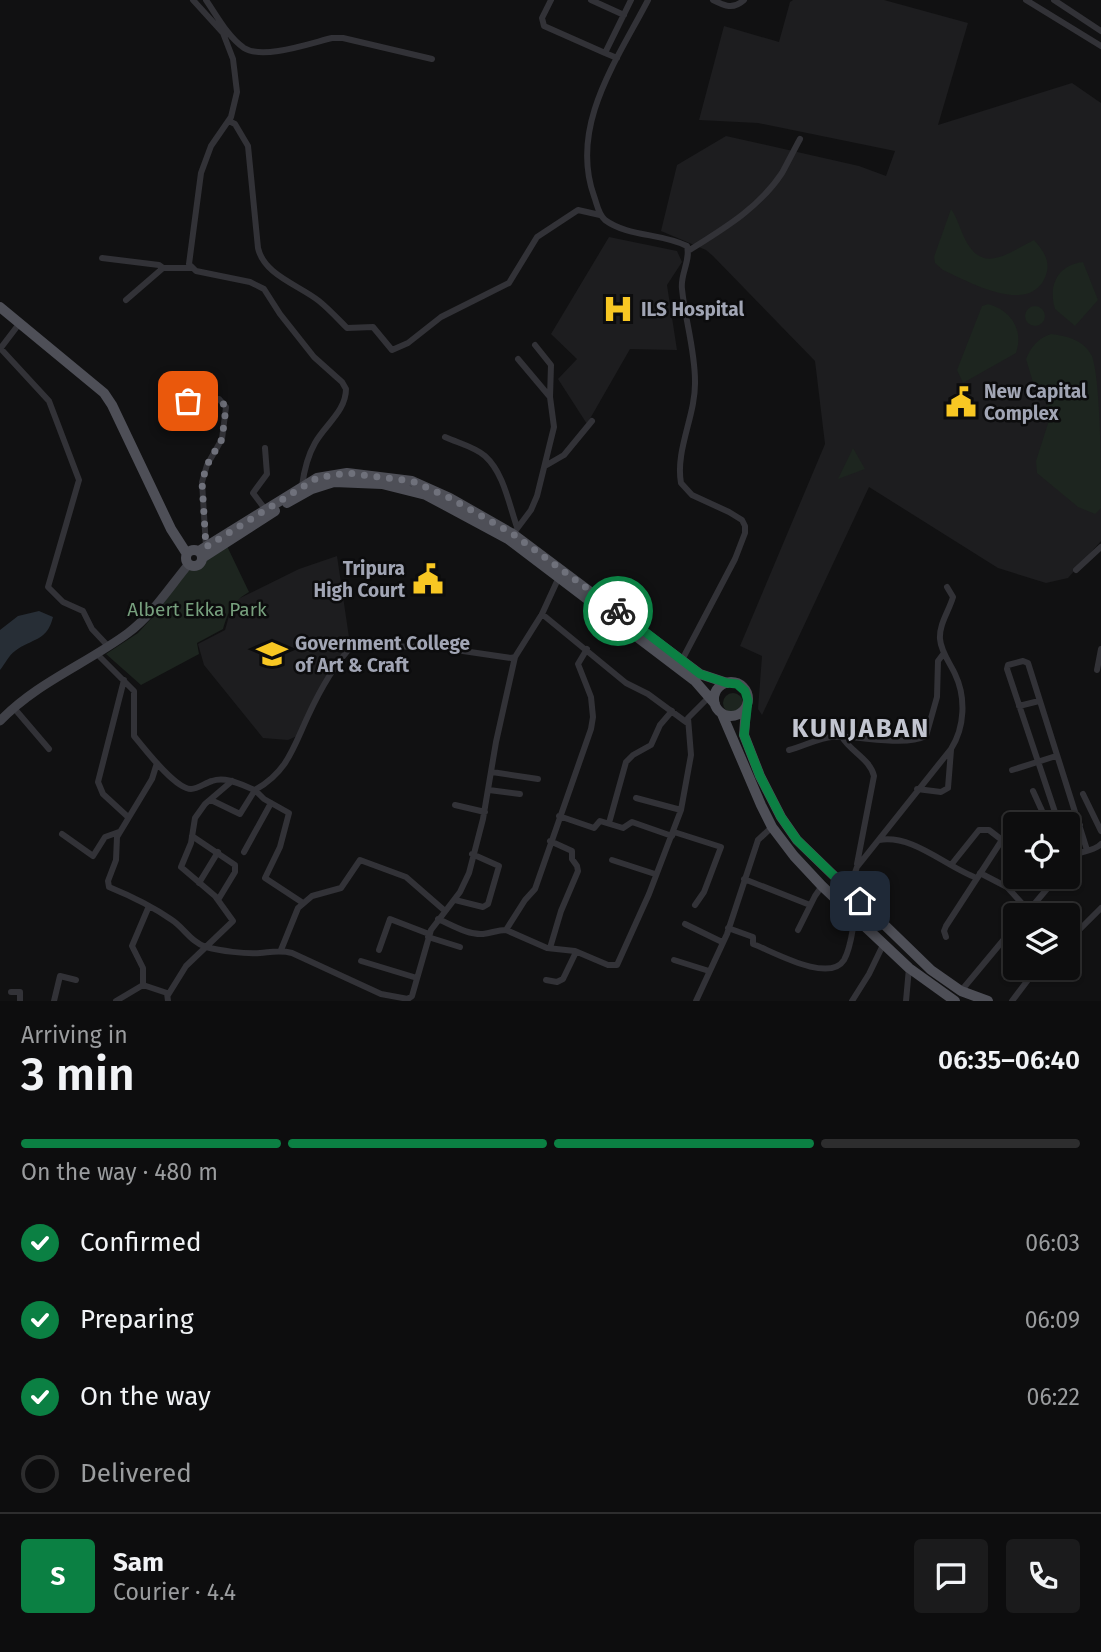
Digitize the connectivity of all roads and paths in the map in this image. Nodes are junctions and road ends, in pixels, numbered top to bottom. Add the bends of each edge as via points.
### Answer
1 (193, 0) edge
2 (206, 0) edge
3 (551, 0) edge
4 (591, 0) edge
5 (631, 0) edge
6 (648, 0) edge
7 (713, 0) edge
8 (744, 0) edge
9 (1026, 0) edge
10 (1054, 0) edge
11 (624, 15) junction
12 (1101, 31) edge
13 (1101, 47) edge
14 (605, 53) junction
15 (617, 58) junction
16 (432, 59) dead end
17 (229, 121) junction
18 (800, 139) dead end
19 (600, 215) junction
20 (688, 251) junction
21 (102, 258) dead end
22 (163, 268) junction
23 (191, 268) junction
24 (126, 300) dead end
25 (0, 307) edge
26 (19, 324) junction
27 (535, 345) dead end
28 (0, 349) edge
29 (518, 359) dead end
30 (170, 396) dead end
31 (550, 397) junction
32 (592, 421) dead end
33 (445, 437) dead end
34 (265, 447) dead end
35 (545, 466) junction
36 (302, 486) junction
37 (265, 509) junction
38 (515, 531) junction
39 (1101, 547) edge
40 (203, 552) junction
41 (187, 559) junction
42 (1076, 570) dead end
43 (559, 577) junction
44 (947, 587) dead end
45 (542, 614) junction
46 (108, 646) junction
47 (587, 649) junction
48 (1101, 649) edge
49 (96, 653) junction
50 (944, 653) junction
51 (515, 657) junction
52 (682, 660) junction
53 (1097, 670) dead end
54 (124, 680) junction
55 (727, 683) junction
56 (712, 700) junction
57 (1039, 701) junction
58 (1019, 706) junction
59 (746, 707) junction
60 (14, 708) junction
61 (671, 711) junction
62 (722, 714) junction
63 (0, 721) edge
64 (686, 722) junction
65 (842, 737) junction
66 (49, 749) dead end
67 (951, 749) junction
68 (789, 750) dead end
69 (1056, 756) junction
70 (1037, 762) junction
71 (157, 763) junction
72 (1012, 770) dead end
73 (492, 772) junction
74 (538, 779) dead end
75 (232, 781) junction
76 (917, 789) junction
77 (255, 790) junction
78 (489, 790) junction
79 (1033, 791) dead end
80 (520, 794) dead end
81 (1083, 794) dead end
82 (636, 798) dead end
83 (211, 800) junction
84 (271, 803) junction
85 (455, 805) dead end
86 (681, 810) junction
87 (485, 812) junction
88 (1043, 812) edge
89 (1055, 812) edge
90 (1075, 812) edge
91 (559, 816) junction
92 (128, 817) junction
93 (609, 823) junction
94 (1080, 825) edge
95 (772, 827) junction
96 (1101, 831) edge
97 (119, 832) junction
98 (62, 834) dead end
99 (673, 834) junction
100 (192, 836) junction
101 (878, 840) junction
102 (550, 841) junction
103 (1101, 844) edge
104 (1087, 850) junction
105 (218, 852) junction
106 (244, 852) dead end
107 (1080, 852) edge
108 (472, 854) junction
109 (612, 860) dead end
110 (951, 865) junction
111 (857, 867) junction
112 (655, 874) junction
113 (978, 875) junction
114 (744, 879) junction
115 (199, 883) junction
116 (822, 886) junction
117 (1047, 889) edge
118 (849, 890) junction
119 (218, 900) junction
120 (455, 900) junction
121 (303, 903) junction
122 (1019, 903) edge
123 (1035, 903) edge
124 (695, 905) dead end
125 (810, 905) junction
126 (149, 906) junction
127 (1101, 908) edge
128 (445, 911) junction
129 (855, 917) junction
130 (438, 919) junction
131 (685, 924) dead end
132 (729, 928) junction
133 (1080, 929) edge
134 (506, 930) junction
135 (798, 930) dead end
136 (429, 935) junction
137 (946, 937) dead end
138 (1003, 940) edge
139 (722, 942) junction
140 (883, 945) junction
141 (205, 946) junction
142 (460, 947) dead end
143 (550, 948) junction
144 (281, 950) junction
145 (379, 950) dead end
146 (576, 952) junction
147 (674, 960) dead end
148 (360, 961) dead end
149 (909, 968) junction
150 (709, 971) junction
151 (417, 978) junction
152 (76, 979) dead end
153 (546, 979) dead end
154 (1028, 980) edge
155 (143, 985) junction
156 (961, 991) junction
157 (11, 992) dead end
158 (168, 998) edge
159 (395, 1000) edge
160 (20, 1001) edge
161 (54, 1001) edge
162 (116, 1001) edge
163 (696, 1001) edge
164 (852, 1001) edge
165 (905, 1001) edge
166 (955, 1001) edge
167 (988, 1001) edge
168 (1012, 1001) edge

1 - 17 street via 223,33 233,59 236,100
2 - 16 street via 232,37 253,52 343,38
3 - 14 street via 542,18 544,26
4 - 11 street
5 - 11 street
6 - 15 street
7 - 8 street via 730,7
9 - 13 street
10 - 12 street
11 - 14 street
14 - 15 street
15 - 19 street via 587,132 590,186
17 - 19 street via 248,146 262,260 318,300 347,328 373,327 392,350 441,317 509,283 537,237 568,215 578,210
17 - 23 street via 211,146 201,173 188,259
18 - 20 street via 780,175 757,202
19 - 20 street via 624,229 678,241
20 - 52 street via 682,289 695,380 681,483 692,495 742,520 745,533
21 - 22 street
22 - 23 street
22 - 24 street
23 - 36 street via 264,289 314,356 346,389 344,404 308,457
25 - 26 main road
26 - 28 street
26 - 41 main road via 104,393
27 - 31 street via 551,365
28 - 46 street via 49,401 79,480 48,587 63,602 83,611
29 - 31 street
30 - 40 street via 195,402 219,399 226,407 222,439 202,482
31 - 35 street via 554,427
32 - 35 street via 564,455
33 - 38 street via 491,463 503,486
34 - 37 street via 267,474 253,493
35 - 38 street via 531,510
36 - 37 main road
36 - 38 main road via 317,478 347,473 412,481
37 - 40 main road
38 - 52 main road
39 - 42 street
40 - 41 main road via 191,550
40 - 41 main road via 199,565 193,567
40 - 43 main road via 312,489 356,482 426,495 508,539
41 - 46 street via 140,623
43 - 45 street
43 - 56 main road via 695,681
44 - 50 street via 953,597 940,631
45 - 47 street
45 - 51 street
46 - 49 street
47 - 61 street via 626,683
47 - 91 street via 578,664 591,696 591,729
48 - 53 street
49 - 54 street
49 - 60 street
50 - 65 street via 938,661 937,697 926,736
50 - 67 street via 963,700 958,736
51 - 73 street
51 - 77 street via 429,646 352,646 309,714 290,758
52 - 55 main road via 700,674
54 - 71 street via 136,700 134,736
54 - 92 street via 98,782 103,794
55 - 56 main road
55 - 59 main road via 745,691
56 - 62 main road
56 - 64 street
57 - 58 street
57 - 58 street via 1023,660 1007,668
57 - 69 street
58 - 70 street
59 - 62 main road via 738,715
59 - 118 main road via 744,735 781,817 797,840
60 - 63 street
60 - 66 street
61 - 64 street
61 - 93 street via 651,745 626,762
62 - 95 main road
64 - 86 street via 691,755
65 - 68 street via 827,737
65 - 111 street via 870,765 874,776
67 - 76 street
67 - 76 street via 948,788 941,792
69 - 70 street
69 - 90 street
70 - 72 street
70 - 89 street
71 - 75 street via 189,789 212,780
71 - 92 street
73 - 74 street
73 - 78 street
75 - 77 street
75 - 83 street
76 - 101 street
77 - 83 street via 240,814
77 - 84 street
78 - 80 street
78 - 87 street
79 - 88 street
81 - 96 street
82 - 86 street
83 - 100 street via 195,818
84 - 106 street
84 - 121 street via 289,816 265,878
85 - 87 street
86 - 99 street
87 - 108 street
91 - 93 street via 594,828 600,821
91 - 102 street
92 - 97 street
93 - 99 street via 623,828 632,822
94 - 104 street
95 - 114 street via 758,840
95 - 116 main road
97 - 98 street via 105,837 93,856
97 - 126 street via 107,884
99 - 112 street
99 - 124 street via 721,848
100 - 105 street
100 - 115 street via 181,867
101 - 110 street via 909,844
101 - 111 street
102 - 134 street via 535,889
102 - 143 street via 572,851 578,871
103 - 104 street
104 - 107 street
105 - 115 street
105 - 119 street via 236,868
108 - 120 street via 469,873
108 - 120 street via 499,866 488,904 483,907
109 - 112 street
110 - 113 street
110 - 113 street via 985,828 1002,841
111 - 118 street
112 - 146 street via 617,965
113 - 122 street via 1007,887
113 - 137 street via 944,931
114 - 125 street
114 - 132 street
115 - 119 street
116 - 125 street
116 - 129 main road
117 - 123 street
118 - 156 main road via 931,970
119 - 141 street via 233,921
120 - 128 street
121 - 128 street via 336,892 360,860 406,877
121 - 144 street
125 - 135 street
126 - 141 street
126 - 155 street via 132,946 143,968
127 - 133 street
128 - 130 street
129 - 132 street via 844,960 830,969 806,965 752,944 753,937
129 - 140 main road
130 - 134 street via 468,932
130 - 136 street
131 - 139 street
132 - 139 street
134 - 143 street
136 - 142 street
136 - 145 street via 390,919
136 - 151 street
138 - 156 street
139 - 150 street
140 - 149 main road
140 - 164 street
141 - 144 street via 256,953
141 - 158 street via 186,966
143 - 146 street
144 - 159 street
146 - 153 street via 563,979
147 - 150 street
148 - 151 street
149 - 165 street
149 - 166 main road
150 - 163 street
151 - 159 street via 411,998
152 - 161 street via 60,976
154 - 168 street
155 - 158 street
155 - 162 street
156 - 167 main road
157 - 160 street via 20,992

